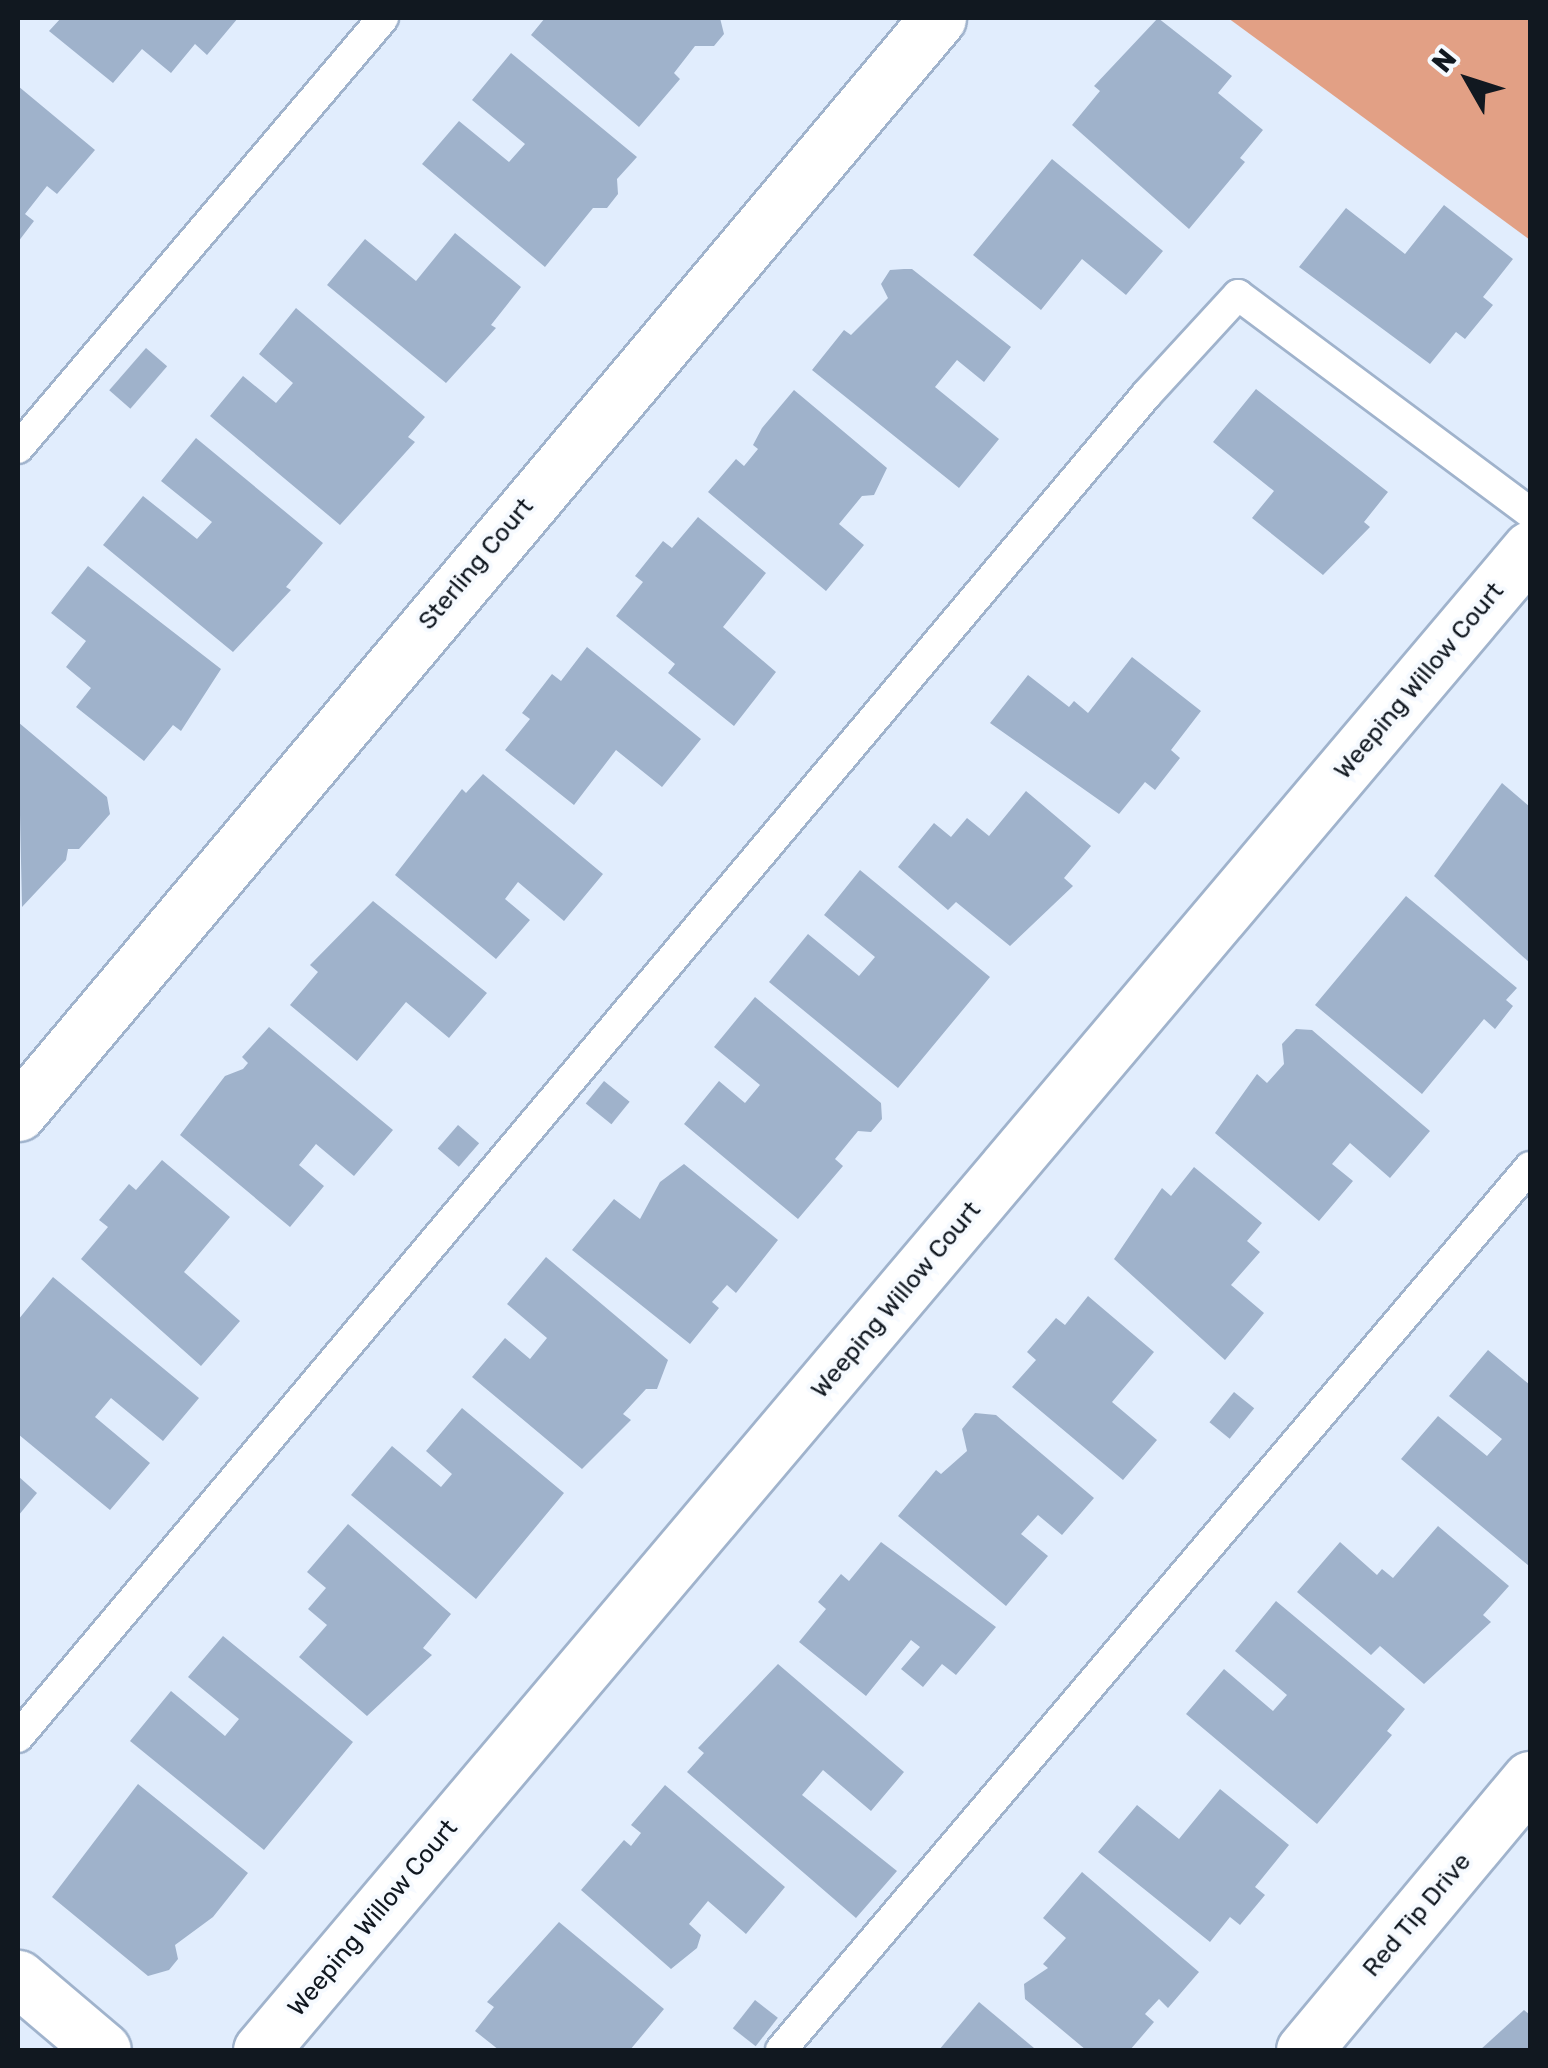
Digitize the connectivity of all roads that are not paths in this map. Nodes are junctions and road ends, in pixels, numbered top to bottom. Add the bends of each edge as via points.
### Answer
1 (383, 18) edge
2 (938, 18) edge
3 (18, 448) edge
4 (1530, 514) edge
5 (1530, 548) edge
6 (18, 1113) edge
7 (1530, 1167) edge
8 (18, 1737) edge
9 (1530, 1780) edge
10 (18, 1978) edge
11 (103, 2050) edge
12 (261, 2050) edge
13 (781, 2050) edge
14 (1304, 2050) edge

1 - 3 lane
2 - 6 street, Sterling Court
4 - 8 lane via 1238,295 1146,394
5 - 12 street, Weeping Willow Court
7 - 13 lane
9 - 14 street, Red Tip Drive
10 - 11 street

